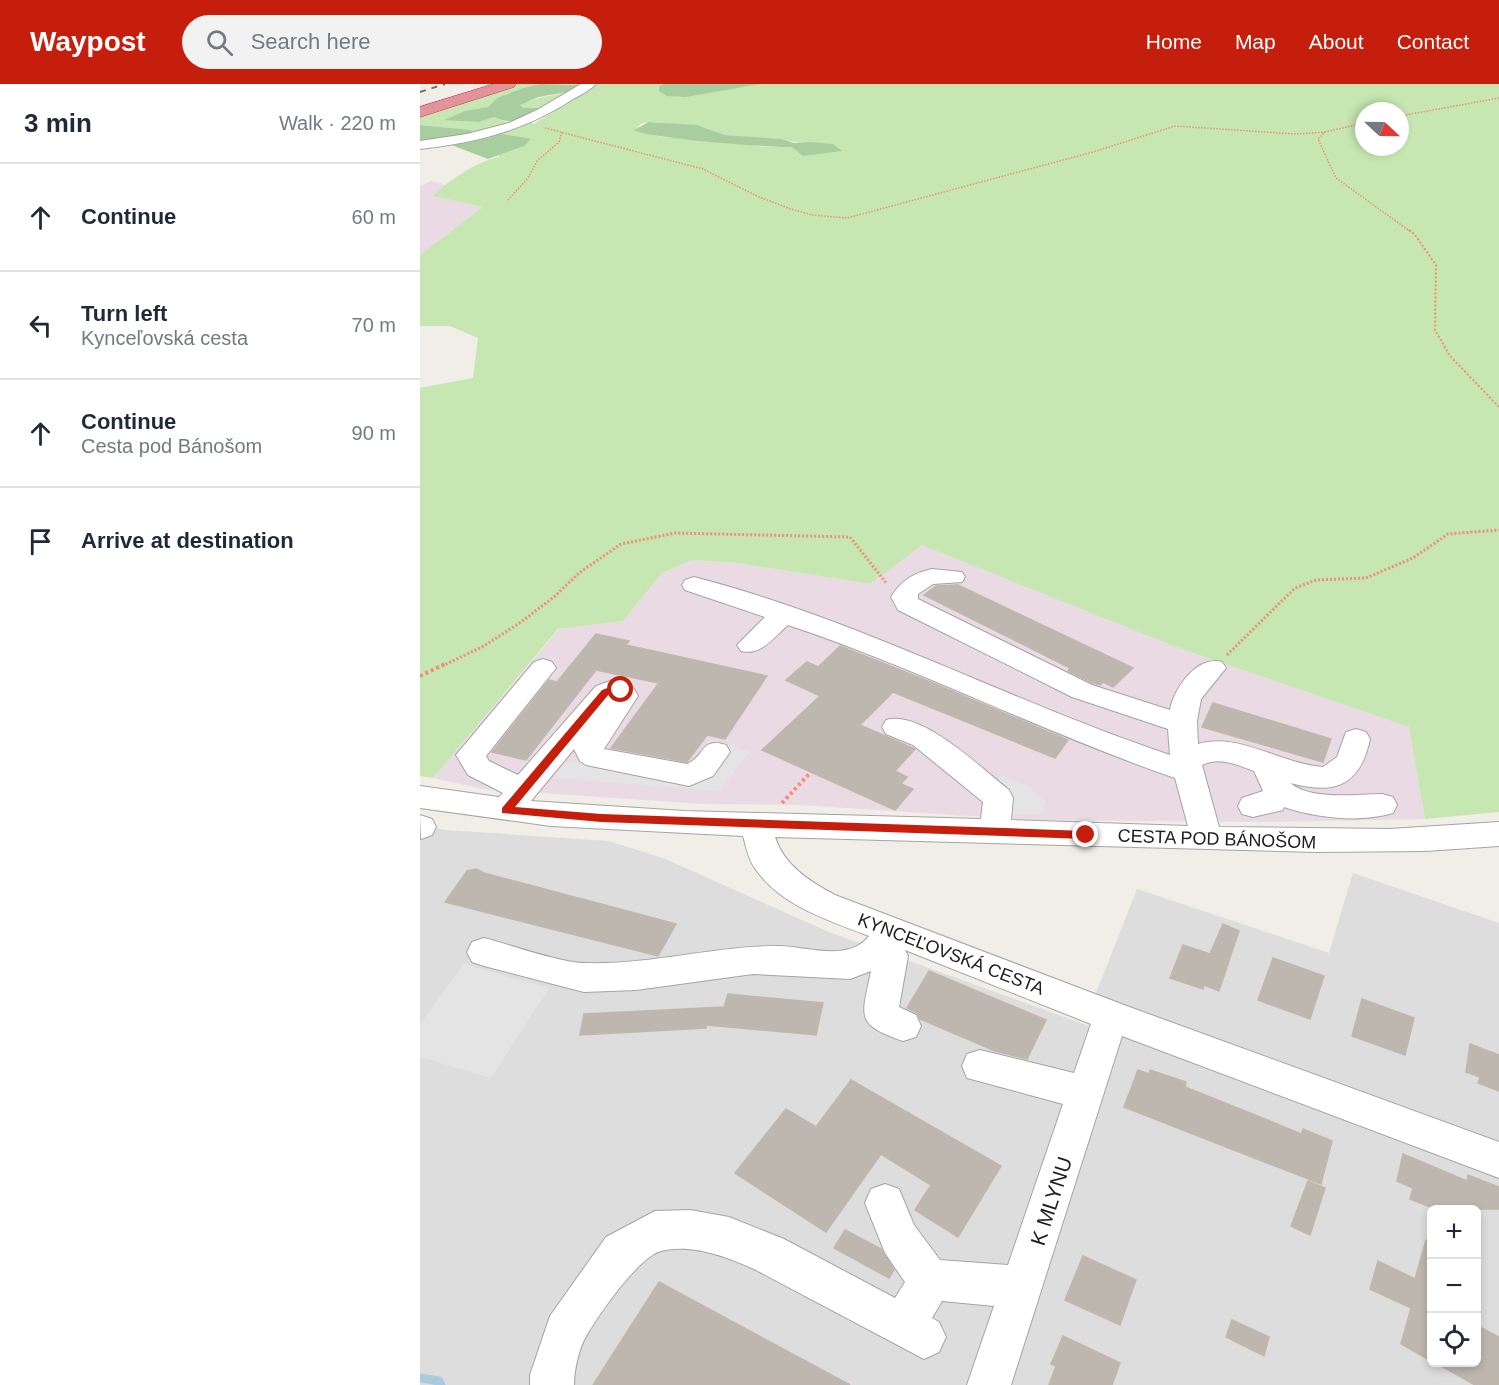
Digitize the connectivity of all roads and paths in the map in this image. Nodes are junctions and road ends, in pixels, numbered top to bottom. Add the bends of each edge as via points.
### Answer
1 (490, 84) edge
2 (509, 84) edge
3 (590, 84) edge
4 (1499, 98) edge
5 (420, 106) edge
6 (420, 112) edge
7 (1409, 114) edge
8 (1355, 125) edge
9 (511, 126) junction
10 (562, 132) junction
11 (1325, 132) junction
12 (420, 146) edge
13 (508, 200) dead end
14 (1499, 407) edge
15 (1499, 530) edge
16 (953, 577) dead end
17 (694, 585) dead end
18 (904, 597) junction
19 (785, 613) junction
20 (750, 645) dead end
21 (1213, 668) joint
22 (543, 669) dead end
23 (420, 676) edge
24 (1184, 723) junction
25 (897, 727) dead end
26 (1356, 739) dead end
27 (716, 752) dead end
28 (1186, 766) junction
29 (811, 772) dead end
30 (1273, 778) junction
31 (420, 797) edge
32 (514, 800) junction
33 (785, 800) dead end
34 (1382, 805) dead end
35 (1253, 806) dead end
36 (755, 824) junction
37 (995, 832) junction
38 (1499, 834) edge
39 (1207, 838) junction
40 (886, 939) junction
41 (484, 952) dead end
42 (1111, 1016) junction
43 (903, 1026) dead end
44 (980, 1066) dead end
45 (1085, 1093) junction
46 (1499, 1160) edge
47 (885, 1203) dead end
48 (930, 1281) junction
49 (1022, 1288) junction
50 (552, 1385) edge
51 (989, 1385) edge

1 - 5 highway
2 - 6 highway
3 - 9 street via 542,114
4 - 7 path
8 - 11 path
9 - 10 path
9 - 12 street
10 - 11 path via 703,169 791,209 847,218 1175,126 1279,134
10 - 13 path via 559,142 537,161
11 - 14 path via 1318,138 1336,178 1415,235 1436,265 1435,330 1450,356
15 - 21 path via 1448,534 1413,558 1366,578 1316,580 1295,588
16 - 18 street via 929,576
17 - 19 street
18 - 23 path via 884,582 850,537 675,533 644,537 605,553 554,597 484,646
18 - 24 street via 907,604 1082,691
19 - 20 street
19 - 28 street via 883,648 1113,746
21 - 24 street via 1195,685 1185,705
22 - 32 street via 471,755 478,768
24 - 28 street
25 - 37 street via 923,738 998,798
26 - 30 street via 1350,762 1338,772 1319,778
27 - 32 street via 703,769 689,775 596,758 588,749 624,696 621,690 613,689 606,692
28 - 30 street via 1214,750 1231,752
28 - 39 street
29 - 33 path
30 - 34 street via 1297,800
30 - 35 street via 1272,802
31 - 32 street
32 - 36 street via 601,818
36 - 37 street, CESTA POD BÁNOŠOM
36 - 40 street, KYNCEĽOVSKÁ CESTA via 766,861 799,891
37 - 39 street, CESTA POD BÁNOŠOM
38 - 39 street, CESTA POD BÁNOŠOM via 1403,842
40 - 41 street via 875,954 850,965 753,960 584,978
40 - 42 street, KYNCEĽOVSKÁ CESTA
40 - 43 street via 891,956 880,1014
42 - 45 street, K MLYNU
42 - 46 street, KYNCEĽOVSKÁ CESTA
44 - 45 street
45 - 49 street, K MLYNU
47 - 48 street via 899,1239
48 - 49 street
48 - 50 street via 914,1332 769,1254 729,1237 690,1230 656,1231 621,1252 565,1331
49 - 51 street, K MLYNU

